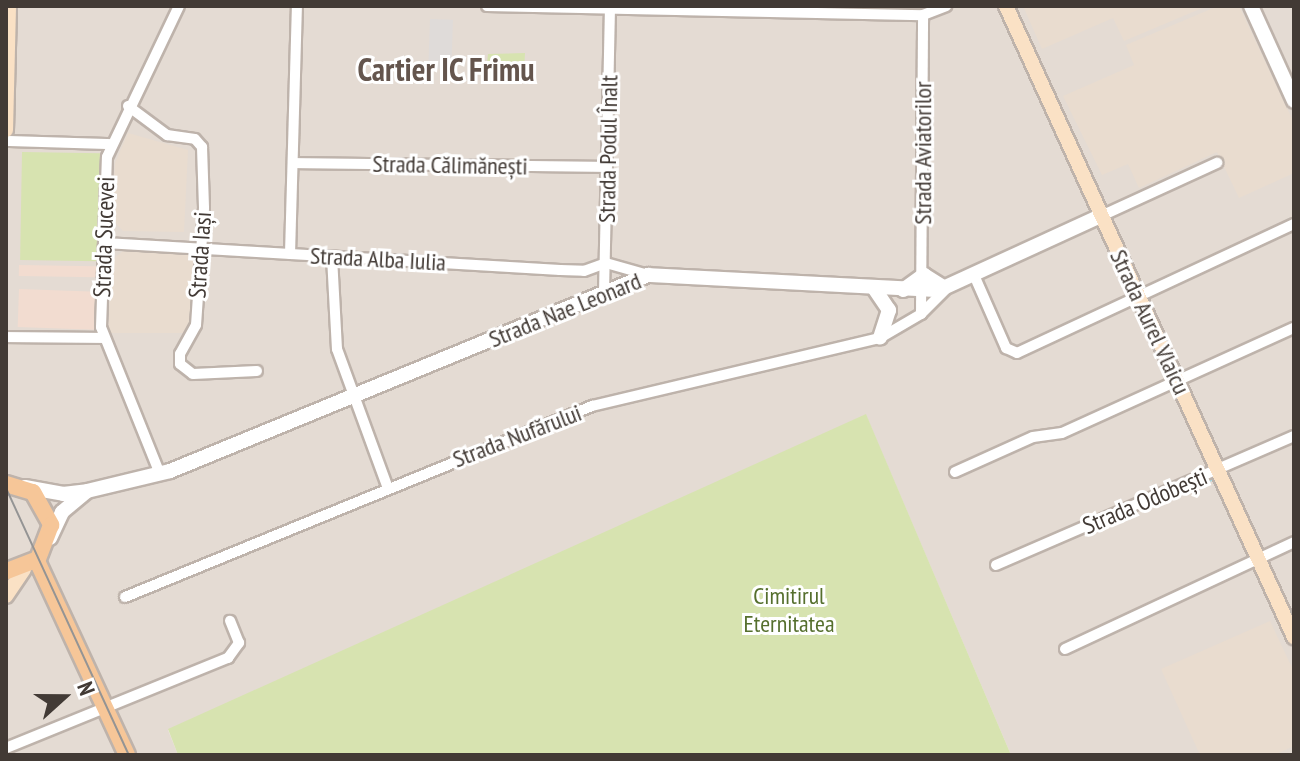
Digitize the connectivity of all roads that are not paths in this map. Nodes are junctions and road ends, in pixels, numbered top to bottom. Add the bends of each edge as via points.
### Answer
1 (9, 6) edge
2 (179, 6) edge
3 (297, 6) edge
4 (487, 6) edge
5 (946, 6) edge
6 (1006, 6) edge
7 (1251, 6) edge
8 (610, 7) edge
9 (883, 10) edge
10 (923, 15) junction
11 (1294, 101) edge
12 (128, 106) junction
13 (6, 130) edge
14 (6, 141) edge
15 (110, 144) junction
16 (293, 163) junction
17 (1217, 163) dead end
18 (607, 167) junction
19 (1101, 216) junction
20 (1294, 224) edge
21 (105, 243) junction
22 (202, 250) junction
23 (290, 254) junction
24 (332, 257) junction
25 (606, 263) junction
26 (648, 275) junction
27 (924, 275) junction
28 (974, 275) junction
29 (874, 288) junction
30 (947, 288) junction
31 (903, 290) junction
32 (924, 291) junction
33 (604, 293) junction
34 (1139, 298) junction
35 (921, 314) junction
36 (1294, 328) edge
37 (6, 337) edge
38 (104, 338) junction
39 (880, 338) junction
40 (257, 371) dead end
41 (1177, 381) junction
42 (352, 398) junction
43 (1294, 436) edge
44 (1218, 470) junction
45 (955, 472) dead end
46 (160, 474) junction
47 (14, 485) edge
48 (388, 488) junction
49 (87, 491) junction
50 (50, 538) junction
51 (1294, 542) edge
52 (1259, 558) junction
53 (30, 565) junction
54 (996, 565) dead end
55 (6, 571) edge
56 (6, 596) edge
57 (125, 597) dead end
58 (230, 621) dead end
59 (1294, 637) edge
60 (1065, 649) dead end
61 (106, 709) junction
62 (6, 748) edge
63 (127, 755) edge

1 - 13 main road
2 - 12 street, Strada Sucevei
3 - 16 street
4 - 8 street
5 - 10 street
6 - 19 main road, Strada Aurel Vlaicu
7 - 11 street
8 - 9 street
8 - 18 street, Strada Podul Înalt
9 - 10 street
10 - 27 street, Strada Aviatorilor
12 - 15 street, Strada Sucevei
12 - 22 street, Strada Iași via 167,135 195,139 202,147
14 - 15 street
15 - 21 street, Strada Sucevei
16 - 18 street, Strada Călimănești
16 - 23 street
17 - 19 street
18 - 25 street, Strada Podul Înalt
19 - 28 street, Strada Nae Leonard
19 - 34 main road, Strada Aurel Vlaicu
20 - 34 street
21 - 22 street, Strada Alba Iulia
21 - 38 street, Strada Sucevei
22 - 23 street, Strada Alba Iulia
22 - 40 street, Strada Iași via 194,334 183,346 180,364 193,374
23 - 24 street, Strada Alba Iulia
24 - 25 street, Strada Alba Iulia via 584,271
24 - 42 street via 337,349
25 - 26 street, Strada Alba Iulia
25 - 33 street, Strada Podul Înalt
26 - 29 street, Strada Nae Leonard
26 - 33 street, Strada Nae Leonard
27 - 30 street
27 - 31 street
27 - 32 street, Strada Aviatorilor
28 - 30 street, Strada Nae Leonard
28 - 34 street via 1006,348 1013,353
29 - 31 street, Strada Nae Leonard
29 - 39 street via 889,310
30 - 32 street, Strada Nae Leonard
30 - 35 street, Strada Nufărului
31 - 32 street, Strada Nae Leonard
32 - 35 street
33 - 42 street, Strada Nae Leonard
34 - 41 main road, Strada Aurel Vlaicu
35 - 39 street, Strada Nufărului
36 - 41 street
37 - 38 street
38 - 46 street, Strada Sucevei
39 - 48 street, Strada Nufărului via 592,406
41 - 44 main road, Strada Aurel Vlaicu
41 - 45 street via 1062,433 1033,437
42 - 46 street, Strada Nae Leonard
42 - 48 street
43 - 44 street, Strada Odobești
44 - 52 main road, Strada Aurel Vlaicu
44 - 54 street, Strada Odobești
46 - 49 street, Strada Nae Leonard
47 - 49 street, Strada Nae Leonard via 63,494
47 - 50 main road via 48,513
48 - 57 street, Strada Nufărului
49 - 50 street via 62,512
50 - 53 main road
51 - 52 street
52 - 59 main road, Strada Aurel Vlaicu
52 - 60 street
53 - 55 main road
53 - 56 main road
53 - 61 main road
58 - 61 street via 239,643 234,654
61 - 62 street
61 - 63 main road

